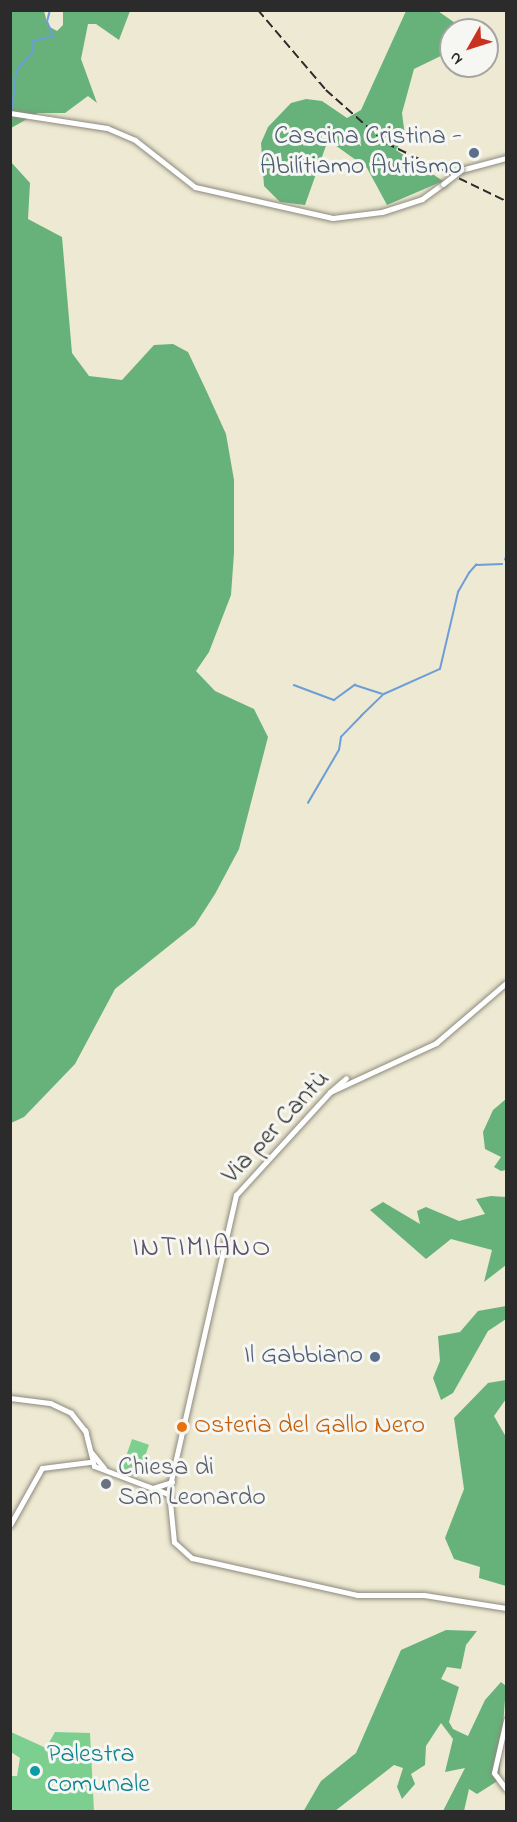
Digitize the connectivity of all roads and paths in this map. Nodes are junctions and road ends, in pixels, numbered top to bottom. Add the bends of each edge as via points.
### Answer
1 (10, 113) edge
2 (507, 158) edge
3 (507, 983) edge
4 (10, 1398) edge
5 (86, 1430) junction
6 (90, 1462) junction
7 (107, 1470) junction
8 (165, 1490) junction
9 (10, 1525) edge
10 (507, 1608) edge
11 (507, 1720) edge
12 (507, 1789) edge

1 - 2 street, bridge via 95,124 125,135 195,187 333,218 382,212 422,199 461,170
3 - 8 street, Via per Cantù via 436,1043 358,1075 330,1092 236,1195 173,1481
4 - 5 street via 50,1403 77,1417
5 - 6 street
5 - 7 street via 93,1458
6 - 7 street
6 - 9 street via 42,1468
7 - 8 street
8 - 10 street via 171,1535 182,1552 251,1575 357,1595 424,1595
11 - 12 street via 494,1773

